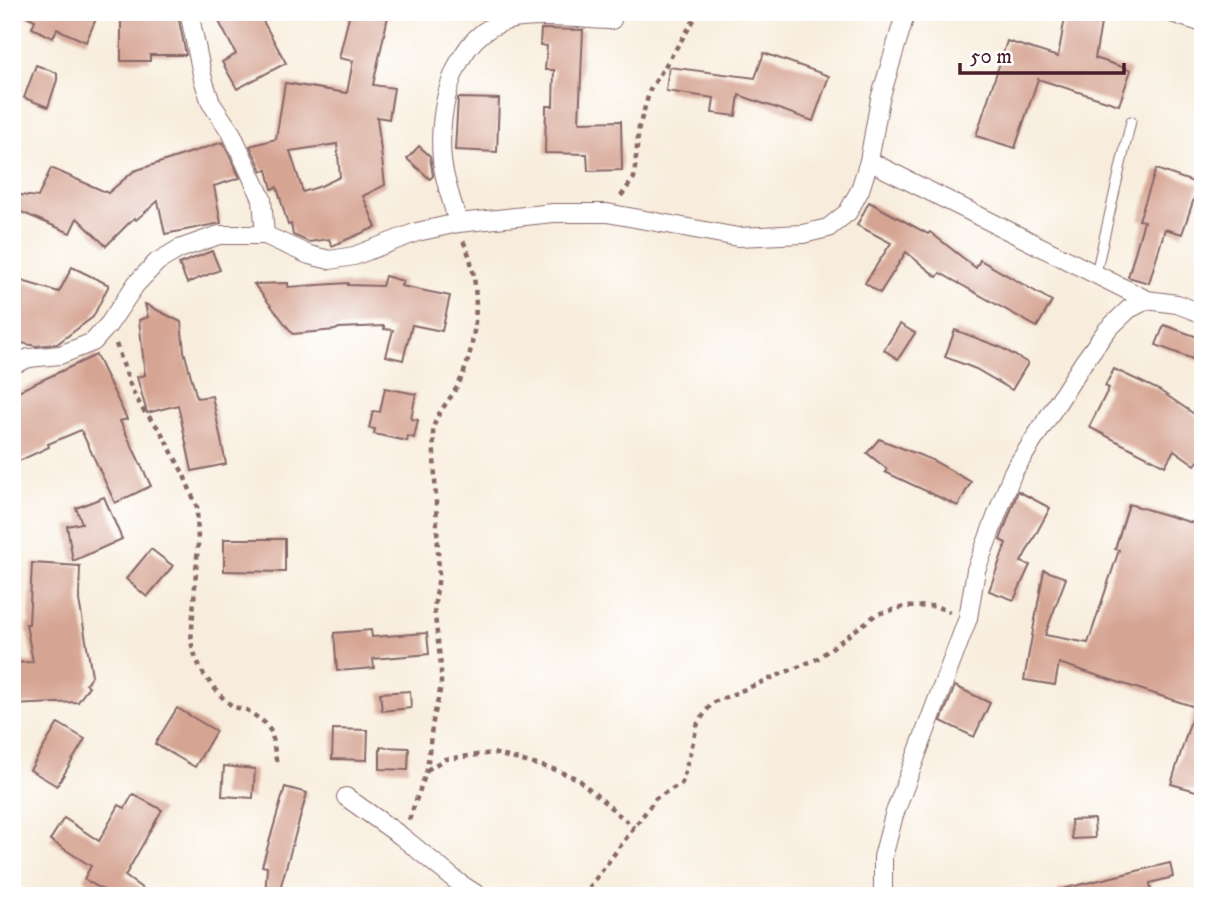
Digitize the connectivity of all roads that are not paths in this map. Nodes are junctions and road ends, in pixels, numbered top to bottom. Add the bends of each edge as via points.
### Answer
1 (189, 12) edge
2 (906, 12) edge
3 (1168, 12) edge
4 (612, 20) dead end
5 (1203, 23) edge
6 (1131, 121) dead end
7 (869, 162) junction
8 (456, 224) junction
9 (265, 235) junction
10 (1096, 273) junction
11 (1147, 300) junction
12 (1203, 314) edge
13 (12, 365) edge
14 (346, 797) dead end
15 (479, 896) edge
16 (883, 896) edge

1 - 9 street via 211,103 232,134 262,199
2 - 7 street via 880,99
3 - 5 street
4 - 8 street via 510,20 477,37 454,70 444,110 442,160
6 - 10 lane
7 - 8 street via 848,212 828,228 803,234 738,237 607,213 553,213
7 - 10 street
8 - 9 street via 330,260
9 - 13 street via 219,235 179,249 157,262 136,284 93,342
10 - 11 street
11 - 12 street
11 - 16 street via 1129,309 1107,330 1013,472 976,570 968,618 894,815 883,857
14 - 15 street

